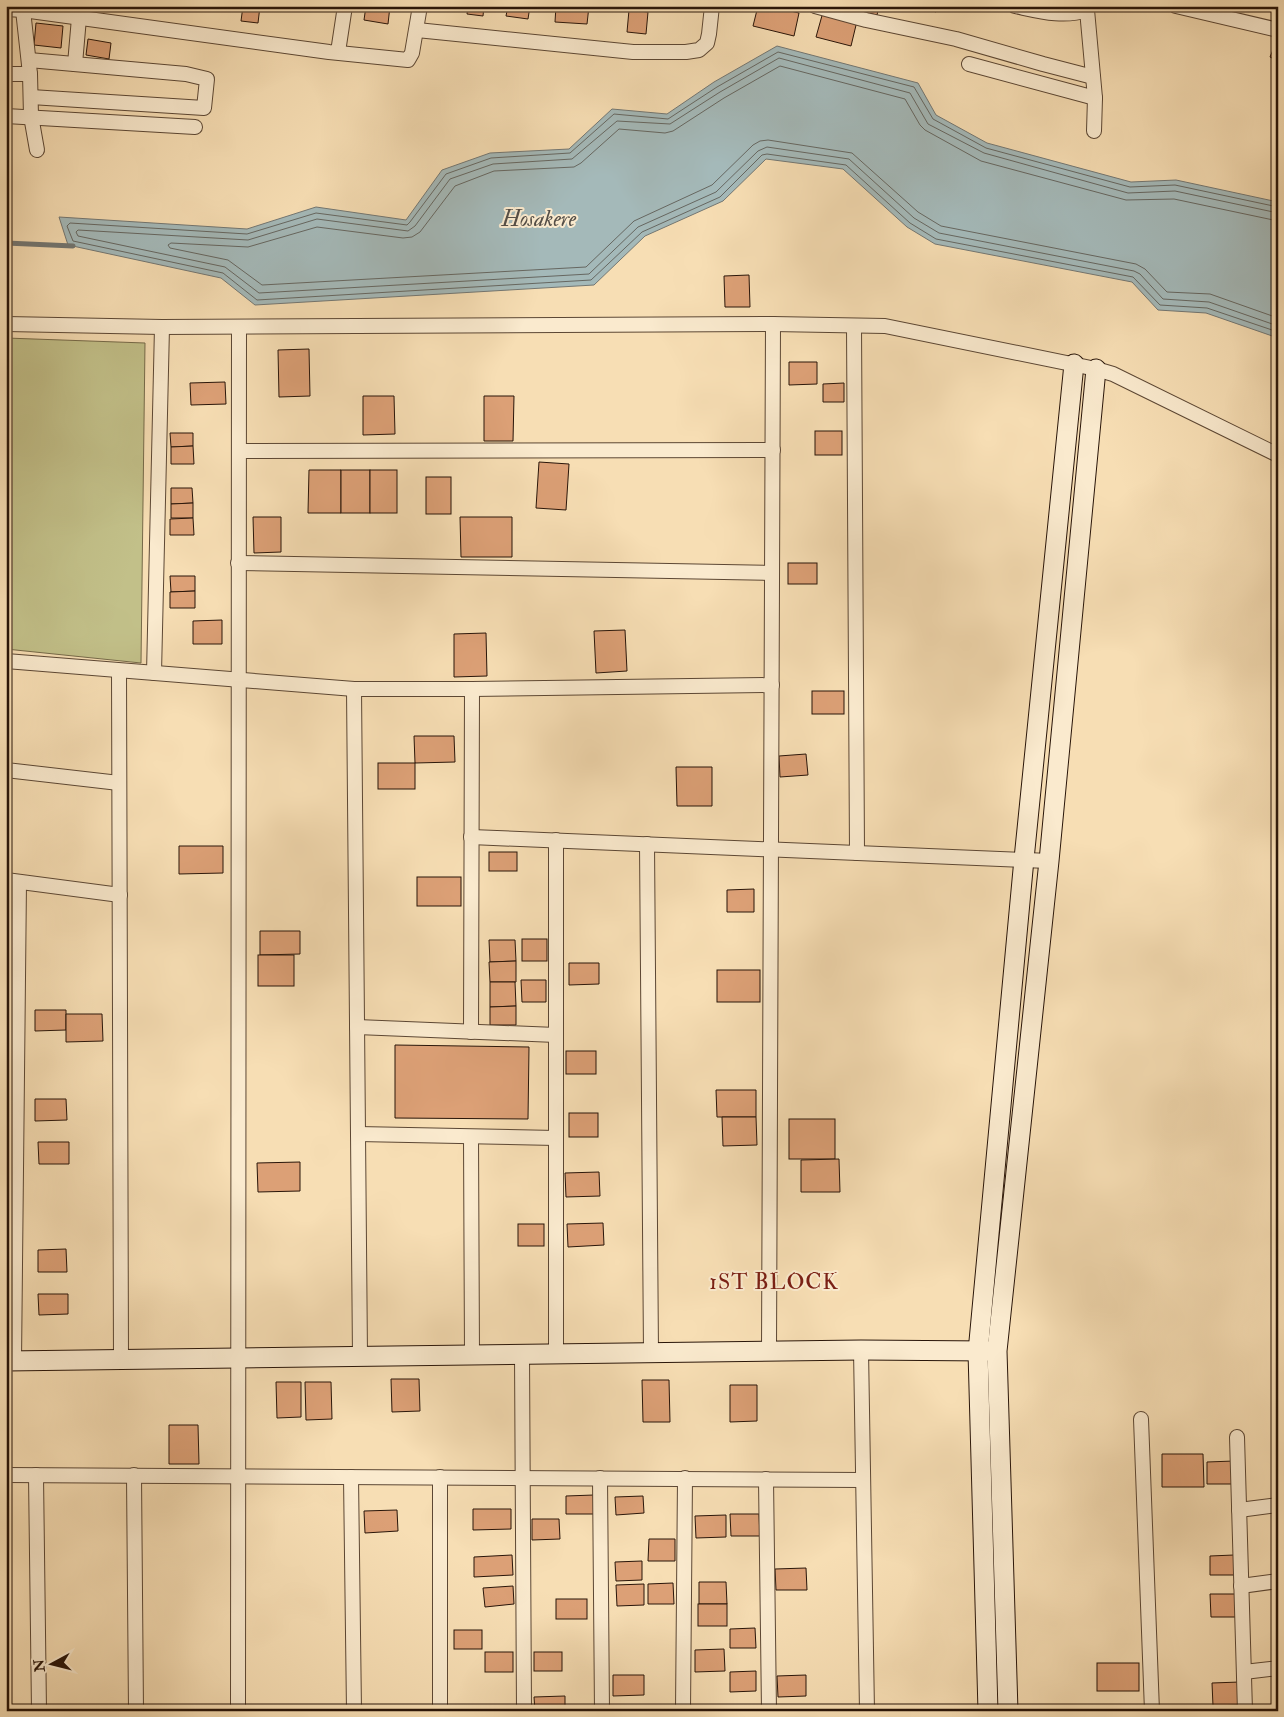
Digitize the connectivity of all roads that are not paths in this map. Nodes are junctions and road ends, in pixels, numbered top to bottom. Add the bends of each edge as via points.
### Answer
1 (345, 6) edge
2 (420, 6) edge
3 (712, 6) edge
4 (815, 6) edge
5 (1015, 6) edge
6 (1176, 6) edge
7 (1087, 8) edge
8 (6, 10) edge
9 (23, 10) junction
10 (79, 18) junction
11 (417, 30) junction
12 (1278, 30) edge
13 (338, 52) junction
14 (75, 64) junction
15 (969, 64) dead end
16 (29, 67) junction
17 (6, 74) edge
18 (1093, 77) junction
19 (31, 97) junction
20 (1095, 98) junction
21 (6, 116) edge
22 (32, 116) junction
23 (195, 127) dead end
24 (1094, 131) dead end
25 (37, 150) dead end
26 (6, 324) edge
27 (773, 324) junction
28 (854, 326) junction
29 (162, 327) junction
30 (238, 327) junction
31 (1074, 364) junction
32 (1096, 369) junction
33 (773, 450) junction
34 (238, 451) junction
35 (1278, 455) edge
36 (238, 563) junction
37 (772, 573) junction
38 (6, 661) edge
39 (119, 670) junction
40 (154, 673) junction
41 (238, 680) junction
42 (772, 685) junction
43 (354, 689) junction
44 (472, 689) junction
45 (6, 770) edge
46 (119, 783) junction
47 (471, 837) junction
48 (556, 840) junction
49 (647, 844) junction
50 (771, 849) junction
51 (858, 853) junction
52 (1024, 860) junction
53 (1049, 861) junction
54 (13, 881) edge
55 (120, 895) junction
56 (357, 1027) junction
57 (471, 1032) junction
58 (556, 1035) junction
59 (358, 1134) junction
60 (471, 1137) junction
61 (556, 1138) junction
62 (861, 1350) junction
63 (769, 1351) junction
64 (997, 1351) junction
65 (978, 1352) junction
66 (651, 1353) junction
67 (522, 1354) junction
68 (556, 1354) junction
69 (472, 1355) junction
70 (360, 1356) junction
71 (238, 1358) junction
72 (121, 1359) junction
73 (10, 1361) edge
74 (1141, 1419) dead end
75 (1237, 1437) dead end
76 (6, 1475) edge
77 (36, 1475) junction
78 (134, 1476) junction
79 (238, 1476) junction
80 (351, 1477) junction
81 (440, 1477) junction
82 (522, 1478) junction
83 (600, 1478) junction
84 (685, 1478) junction
85 (766, 1479) junction
86 (863, 1480) junction
87 (1278, 1505) edge
88 (1239, 1510) junction
89 (1278, 1581) edge
90 (1242, 1586) junction
91 (1278, 1668) edge
92 (1244, 1672) junction
93 (39, 1711) edge
94 (136, 1711) edge
95 (238, 1711) edge
96 (354, 1711) edge
97 (440, 1711) edge
98 (524, 1711) edge
99 (602, 1711) edge
100 (683, 1711) edge
101 (769, 1711) edge
102 (867, 1711) edge
103 (988, 1711) edge
104 (1008, 1711) edge
105 (1152, 1711) edge
106 (1245, 1711) edge

1 - 13 street
2 - 11 street
3 - 11 street via 707,43 699,50 686,52 633,52
4 - 18 street via 956,38
5 - 7 street via 1057,14 1075,14
6 - 12 street
7 - 18 street
8 - 9 street
9 - 10 street
9 - 16 street
10 - 13 street
10 - 14 street
11 - 13 street via 408,60
14 - 16 street
14 - 19 street via 186,74 207,79 204,108
15 - 20 street
16 - 17 street
16 - 19 street
18 - 20 street
19 - 22 street
20 - 24 street
21 - 22 street
22 - 23 street
22 - 25 street
26 - 29 street
27 - 28 street
27 - 30 street
27 - 33 street
28 - 31 street via 885,326
28 - 51 street
29 - 30 street
29 - 40 street
30 - 34 street
31 - 32 street
31 - 52 street
32 - 35 street via 1113,374
32 - 53 street
33 - 34 street
33 - 37 street
34 - 36 street
36 - 37 street
36 - 41 street
37 - 42 street
38 - 39 street
39 - 40 street
39 - 46 street
40 - 41 street
41 - 43 street
41 - 71 street
42 - 44 street
42 - 50 street
43 - 44 street
43 - 56 street
44 - 47 street
45 - 46 street
46 - 55 street
47 - 48 street
47 - 57 street
48 - 49 street
48 - 58 street
49 - 50 street
49 - 66 street
50 - 51 street
50 - 63 street
51 - 52 street
52 - 53 street
52 - 65 street
53 - 64 street
54 - 55 street
54 - 73 street
55 - 72 street
56 - 57 street
56 - 59 street
57 - 58 street
58 - 61 street
59 - 60 street
59 - 70 street
60 - 61 street
60 - 69 street
61 - 68 street
62 - 63 street
62 - 65 street
62 - 86 street
63 - 66 street
64 - 65 street
64 - 104 street
65 - 103 street
66 - 68 street
67 - 68 street
67 - 69 street
67 - 82 street
69 - 70 street
70 - 71 street
71 - 72 street
71 - 79 street
72 - 73 street
74 - 105 street
75 - 88 street
76 - 77 street
77 - 78 street
77 - 93 street
78 - 79 street
78 - 94 street
79 - 80 street
79 - 95 street
80 - 81 street
80 - 96 street
81 - 82 street
81 - 97 street
82 - 83 street
82 - 98 street
83 - 84 street
83 - 99 street
84 - 85 street
84 - 100 street
85 - 86 street
85 - 101 street
86 - 102 street
87 - 88 street
88 - 90 street
89 - 90 street
90 - 92 street
91 - 92 street
92 - 106 street

